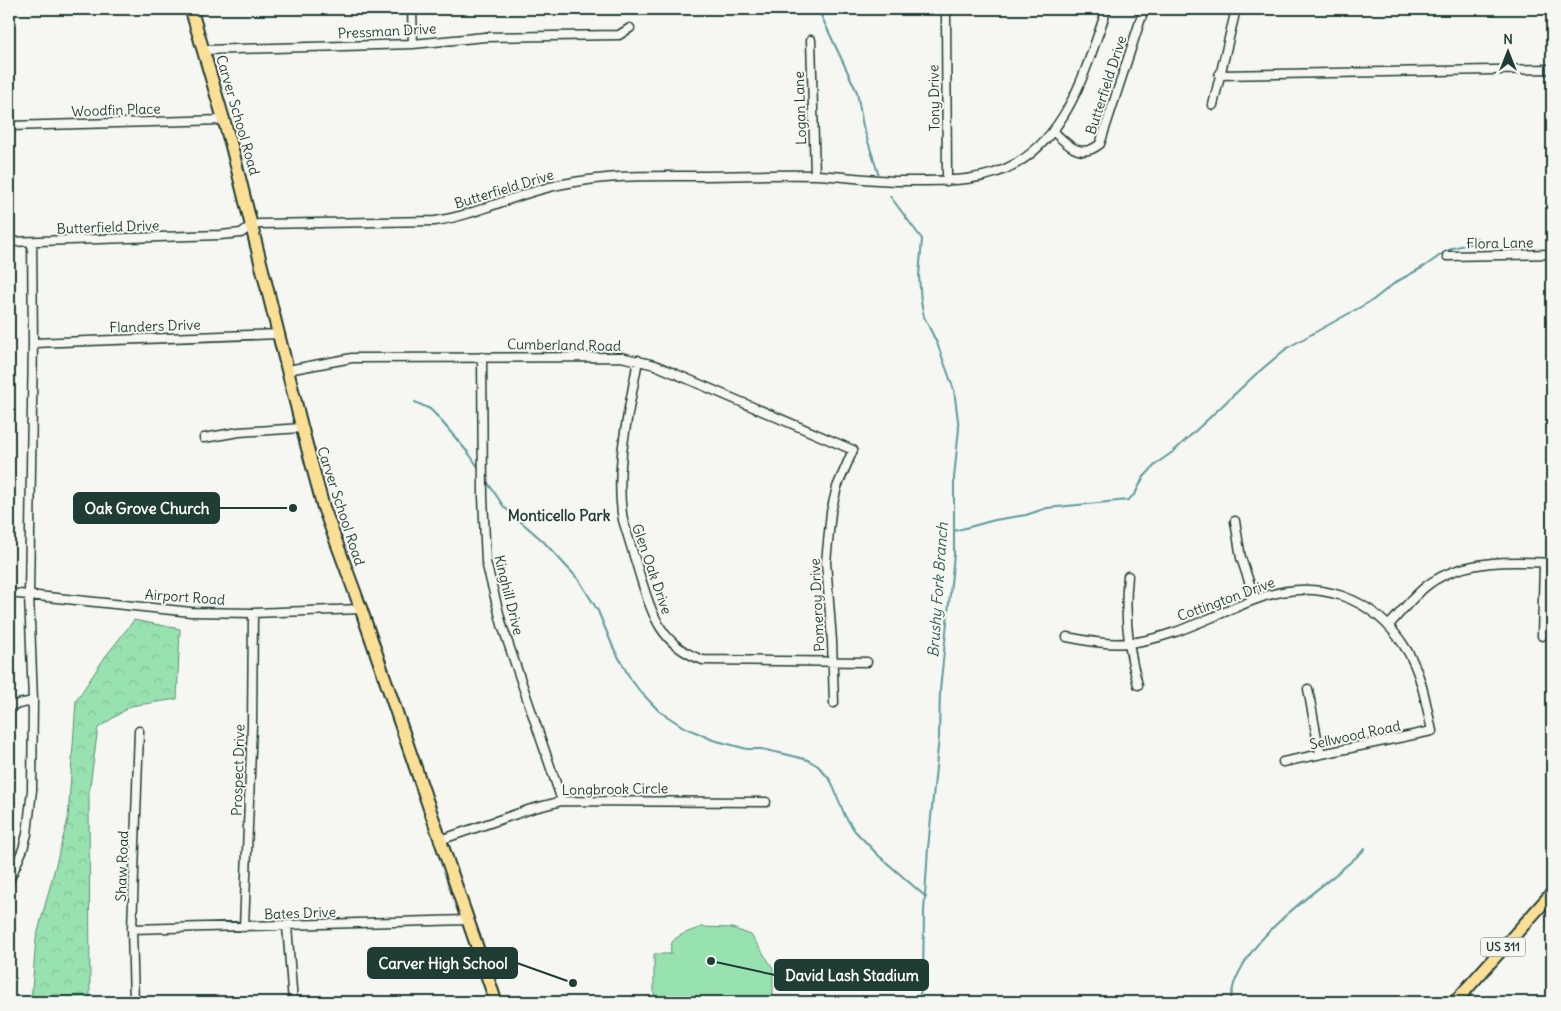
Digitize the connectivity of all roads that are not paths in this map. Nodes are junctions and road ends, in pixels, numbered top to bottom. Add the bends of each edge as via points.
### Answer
1 (191, 9) edge
2 (412, 9) edge
3 (1107, 9) edge
4 (1144, 9) edge
5 (1236, 9) edge
6 (946, 14) dead end
7 (630, 28) dead end
8 (811, 40) dead end
9 (413, 44) junction
10 (204, 50) junction
11 (1552, 69) edge
12 (1219, 75) junction
13 (1213, 105) dead end
14 (224, 120) junction
15 (9, 126) edge
16 (1053, 131) junction
17 (815, 175) junction
18 (947, 181) junction
19 (252, 225) junction
20 (9, 242) edge
21 (32, 242) junction
22 (1552, 254) edge
23 (1448, 256) dead end
24 (279, 334) junction
25 (33, 342) junction
26 (482, 357) junction
27 (638, 360) junction
28 (288, 370) junction
29 (302, 428) junction
30 (204, 438) dead end
31 (853, 450) joint
32 (1235, 521) dead end
33 (1544, 563) junction
34 (1552, 563) edge
35 (1128, 576) dead end
36 (9, 593) edge
37 (29, 594) junction
38 (1255, 599) junction
39 (361, 609) junction
40 (253, 613) junction
41 (1389, 625) junction
42 (1542, 636) dead end
43 (1067, 637) dead end
44 (1128, 643) junction
45 (833, 662) junction
46 (868, 662) dead end
47 (1138, 685) dead end
48 (1308, 689) dead end
49 (33, 701) junction
50 (834, 703) dead end
51 (9, 706) edge
52 (139, 731) dead end
53 (1432, 731) joint
54 (1320, 754) junction
55 (1283, 762) dead end
56 (562, 801) junction
57 (766, 802) dead end
58 (440, 840) junction
59 (9, 881) edge
60 (1552, 893) edge
61 (468, 920) junction
62 (287, 926) junction
63 (244, 927) junction
64 (132, 929) junction
65 (134, 1002) edge
66 (293, 1002) edge
67 (496, 1002) edge
68 (1454, 1002) edge

1 - 10 main road, Carver School Road
2 - 9 street
3 - 16 street, Butterfield Drive via 1084,74
4 - 16 street, Butterfield Drive via 1100,144 1092,149 1074,150
5 - 12 street
6 - 18 street, Tony Drive
7 - 9 street, Pressman Drive via 619,35 485,38
8 - 17 street, Logan Lane
9 - 10 street, Pressman Drive
10 - 14 main road, Carver School Road
11 - 12 street
12 - 13 street
14 - 15 street, Woodfin Place
14 - 19 main road, Carver School Road
16 - 18 street, Butterfield Drive via 1033,152 1003,170
17 - 18 street, Butterfield Drive via 889,182
17 - 19 street, Butterfield Drive via 644,176 590,180 538,190 476,212 435,221
19 - 21 street, Butterfield Drive via 241,233 220,235
19 - 24 main road, Carver School Road
20 - 21 street, Butterfield Drive
21 - 25 street
22 - 23 street, Flora Lane
24 - 25 street, Flanders Drive
24 - 28 main road, Carver School Road
25 - 37 street
26 - 27 street, Cumberland Road via 593,356
26 - 28 street, Cumberland Road via 352,358
26 - 56 street, Kinghill Drive via 486,562 502,625
27 - 31 street, Cumberland Road
27 - 45 street, Glen Oak Drive via 621,464 620,505 658,625 676,646 703,660
28 - 29 main road, Carver School Road
29 - 30 street
29 - 39 main road, Carver School Road via 323,506
31 - 45 street, Pomeroy Drive via 837,487 828,535 826,575
32 - 38 street via 1241,558
33 - 34 street
33 - 41 street via 1477,565 1454,570 1428,585
33 - 42 street
35 - 44 street
36 - 37 street, Airport Road
37 - 40 street, Airport Road via 191,612
37 - 49 street
38 - 41 street, Cottington Drive via 1289,590 1319,590 1358,603
38 - 44 street, Cottington Drive via 1184,628
39 - 40 street, Airport Road
39 - 58 main road, Carver School Road
40 - 63 street, Prospect Drive
41 - 53 street, Cottington Drive via 1408,652 1422,684
43 - 44 street, Cottington Drive
44 - 47 street
45 - 46 street, Glen Oak Drive
45 - 50 street, Pomeroy Drive
48 - 54 street
49 - 51 street
49 - 59 street via 30,814 23,849
52 - 64 street, Shaw Road
53 - 54 street, Sellwood Road
54 - 55 street, Sellwood Road
56 - 57 street, Longbrook Circle
56 - 58 street, Longbrook Circle
58 - 61 main road, Carver School Road
60 - 68 main road, US 311
61 - 62 street, Bates Drive
61 - 67 main road, Carver School Road
62 - 63 street, Bates Drive
62 - 66 street
63 - 64 street, Bates Drive
64 - 65 street, Shaw Road

